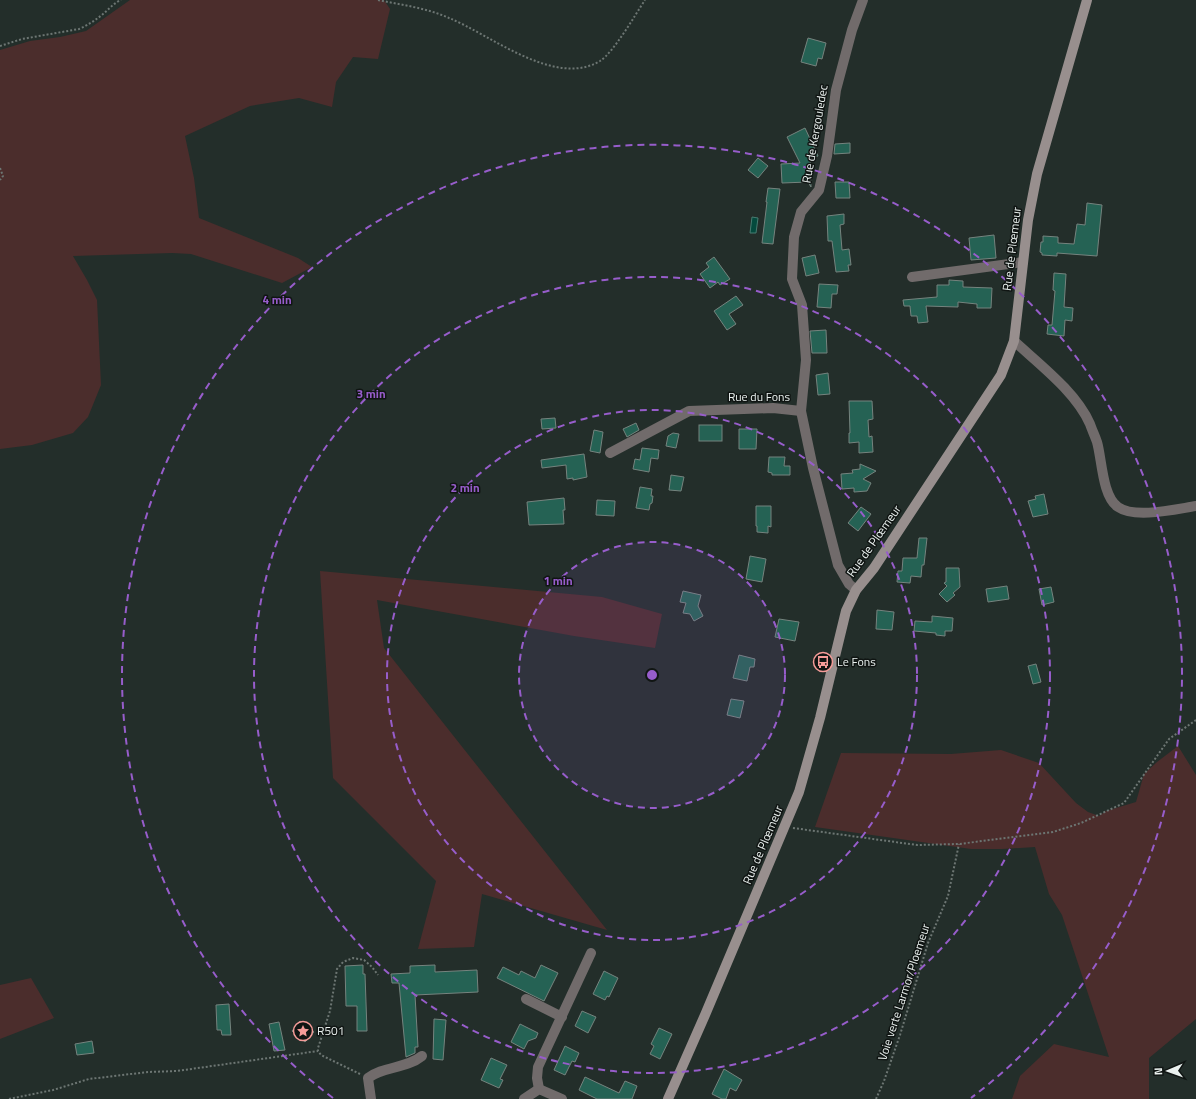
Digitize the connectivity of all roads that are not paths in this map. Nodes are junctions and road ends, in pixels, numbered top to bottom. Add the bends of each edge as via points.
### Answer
1 (863, 0) edge
2 (1087, 0) edge
3 (1023, 262) junction
4 (912, 277) dead end
5 (1014, 341) junction
6 (801, 411) junction
7 (610, 453) dead end
8 (1196, 506) edge
9 (856, 590) junction
10 (592, 953) dead end
11 (526, 999) dead end
12 (562, 1017) junction
13 (422, 1056) dead end
14 (539, 1088) junction
15 (371, 1099) edge
16 (524, 1099) edge
17 (562, 1099) edge
18 (668, 1099) edge

1 - 6 street, Rue de Kergouledec via 836,90 827,156 819,190 801,212 794,237 792,279 802,305 806,360
2 - 3 main road, Rue de Plœmeur via 1037,174
3 - 4 street
3 - 5 main road, Rue de Plœmeur
5 - 8 street via 1074,398 1089,422 1108,494 1118,507 1140,514
5 - 9 main road, Rue de Plœmeur via 1000,375 874,568
6 - 7 street, Rue du Fons via 773,408 689,411
6 - 9 street, Rue du Fons via 838,565 849,584
9 - 18 main road, Rue de Plœmeur via 846,611 799,792
10 - 12 street
11 - 12 street
12 - 14 street via 538,1067
13 - 15 street via 368,1078
14 - 16 street
14 - 17 street

